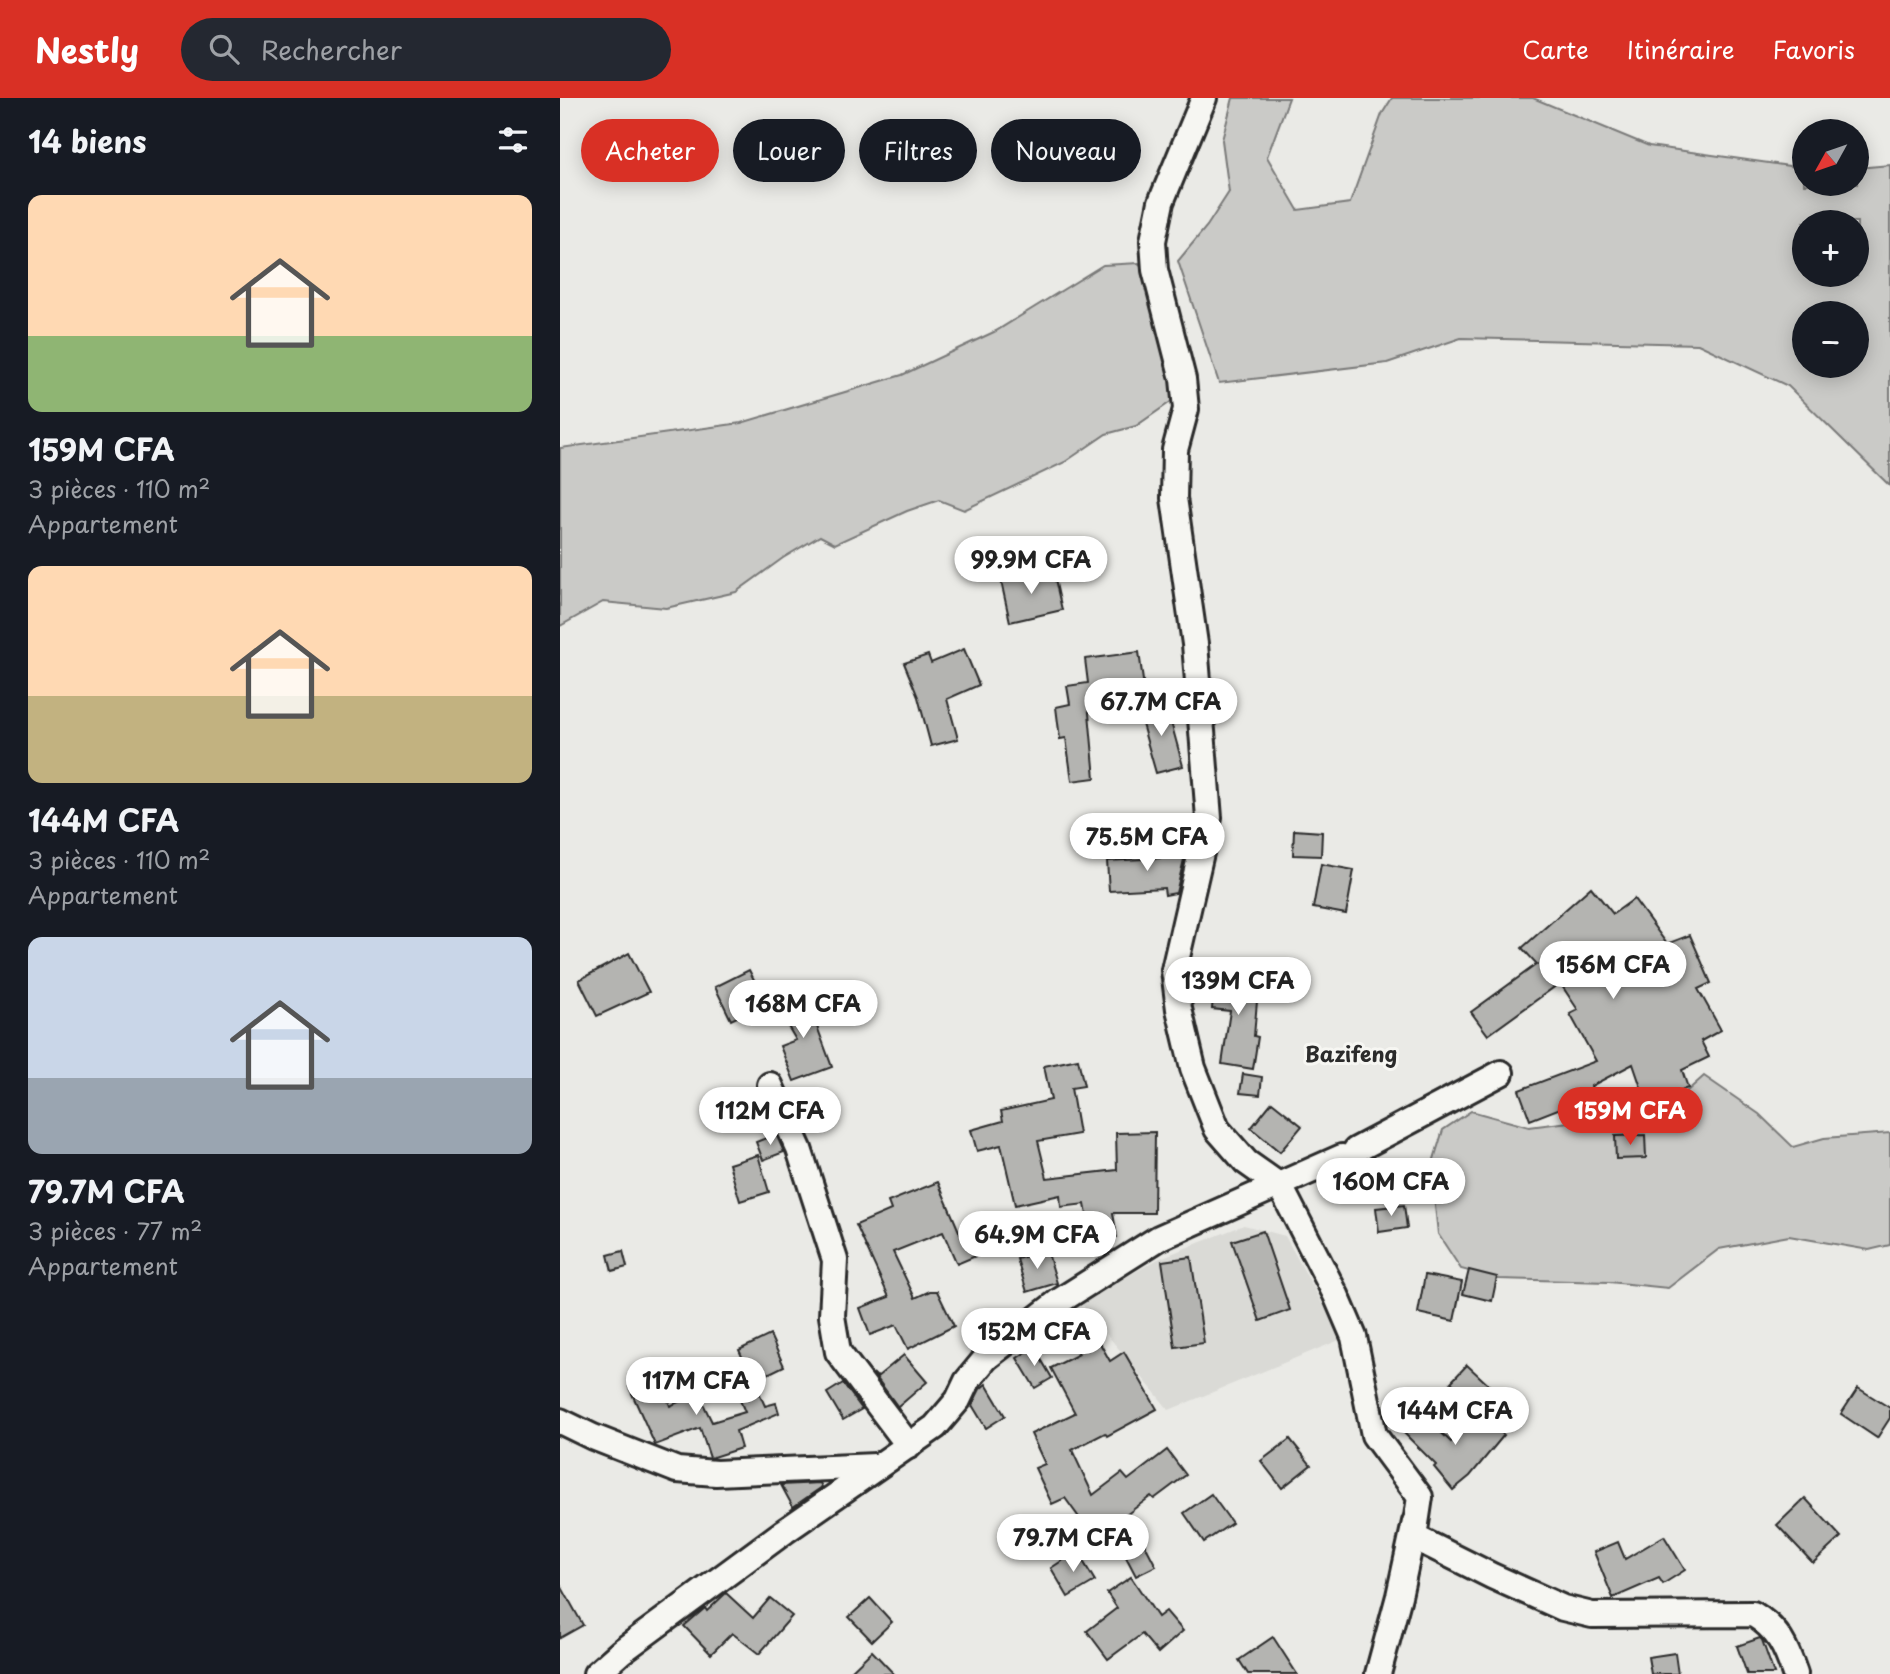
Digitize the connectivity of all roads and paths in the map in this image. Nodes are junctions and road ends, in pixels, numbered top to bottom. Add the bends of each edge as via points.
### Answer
1 (1204, 98) edge
2 (1501, 1073) dead end
3 (770, 1085) dead end
4 (1280, 1186) junction
5 (560, 1421) edge
6 (909, 1447) junction
7 (876, 1466) junction
8 (1420, 1497) junction
9 (596, 1674) edge
10 (1378, 1674) edge
11 (1795, 1674) edge

1 - 4 street via 1161,202 1153,241 1155,270 1183,379 1186,409 1175,450 1174,498 1195,644 1209,818 1174,970 1193,1068 1217,1129 1246,1162
2 - 4 street
3 - 6 street via 799,1149 835,1260 832,1316 838,1352
4 - 6 street via 1159,1238 1058,1302 986,1357 935,1427
4 - 8 street via 1354,1337 1374,1435
5 - 7 street via 677,1470 716,1473
6 - 7 street
7 - 9 street
8 - 10 street
8 - 11 street via 1414,1537 1492,1576 1563,1608 1592,1615 1753,1614 1770,1624 1786,1645

